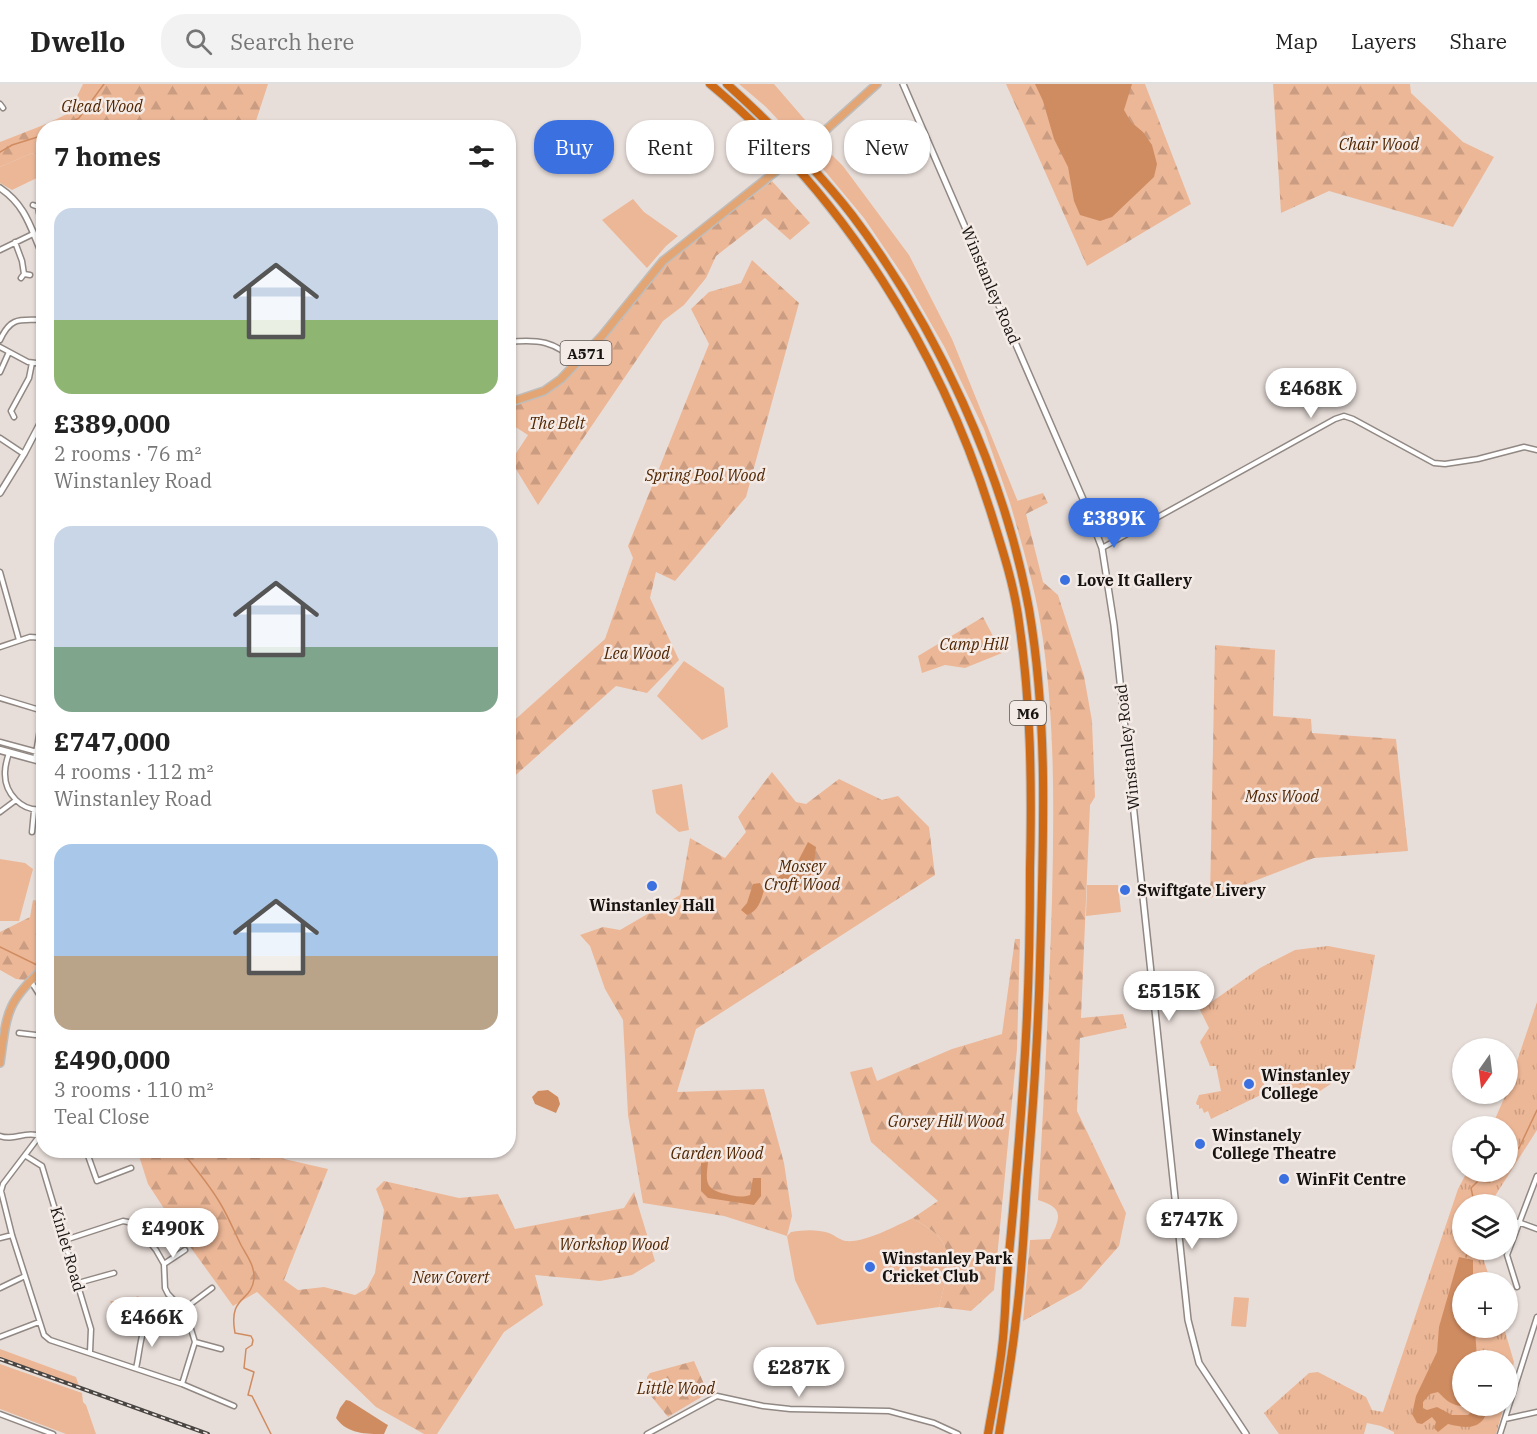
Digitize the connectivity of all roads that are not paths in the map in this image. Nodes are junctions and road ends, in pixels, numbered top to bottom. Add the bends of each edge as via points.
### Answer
1 (710, 84) edge
2 (727, 84) edge
3 (877, 84) edge
4 (903, 84) edge
5 (0, 188) edge
6 (33, 205) dead end
7 (36, 206) edge
8 (33, 234) junction
9 (36, 241) edge
10 (15, 243) junction
11 (0, 250) edge
12 (24, 274) junction
13 (30, 275) dead end
14 (21, 279) dead end
15 (36, 320) edge
16 (0, 340) edge
17 (516, 342) edge
18 (0, 347) edge
19 (9, 352) junction
20 (577, 362) junction
21 (32, 363) junction
22 (36, 363) edge
23 (0, 372) edge
24 (516, 400) edge
25 (14, 417) dead end
26 (36, 431) edge
27 (0, 438) edge
28 (1537, 450) edge
29 (24, 454) junction
30 (0, 493) edge
31 (1102, 548) junction
32 (0, 572) edge
33 (36, 637) edge
34 (19, 640) junction
35 (0, 647) edge
36 (0, 698) edge
37 (36, 706) edge
38 (0, 742) edge
39 (0, 750) edge
40 (36, 752) edge
41 (9, 753) junction
42 (36, 756) edge
43 (35, 760) joint
44 (6, 781) junction
45 (0, 782) edge
46 (16, 800) junction
47 (34, 811) joint
48 (0, 812) edge
49 (32, 832) dead end
50 (36, 975) edge
51 (30, 981) junction
52 (36, 990) edge
53 (19, 1033) dead end
54 (36, 1035) edge
55 (0, 1064) edge
56 (36, 1135) dead end
57 (0, 1136) edge
58 (36, 1142) edge
59 (26, 1156) junction
60 (89, 1158) edge
61 (131, 1168) dead end
62 (1537, 1176) edge
63 (0, 1197) edge
64 (1518, 1222) joint
65 (1537, 1229) edge
66 (12, 1235) junction
67 (0, 1238) edge
68 (66, 1240) junction
69 (185, 1250) dead end
70 (164, 1264) junction
71 (114, 1273) dead end
72 (25, 1276) junction
73 (78, 1283) junction
74 (0, 1288) edge
75 (212, 1288) dead end
76 (184, 1309) junction
77 (1537, 1317) edge
78 (150, 1318) dead end
79 (39, 1322) junction
80 (1534, 1334) edge
81 (0, 1337) edge
82 (195, 1342) junction
83 (221, 1349) dead end
84 (90, 1352) junction
85 (136, 1368) junction
86 (182, 1384) junction
87 (234, 1406) dead end
88 (1537, 1412) edge
89 (0, 1414) edge
90 (1505, 1419) junction
91 (53, 1434) edge
92 (647, 1434) edge
93 (958, 1434) edge
94 (988, 1434) edge
95 (999, 1434) edge
96 (1246, 1434) edge
97 (1500, 1434) edge

1 - 94 highway, M6 via 793,164 847,229 905,316 950,404 979,477 1018,611 1030,729 1029,985 1004,1329
2 - 95 highway, M6 via 803,158 851,215 897,280 935,345 988,464 1029,610 1041,712 1044,819 1038,1034 1016,1319
3 - 20 main road, A571, bridge via 818,137 663,261
4 - 31 street, Winstanley Road
5 - 8 street via 18,202
6 - 7 street
8 - 9 street
8 - 10 street
10 - 11 street
10 - 12 street
12 - 13 street
12 - 14 street
15 - 16 street via 11,322
17 - 20 street via 553,345
18 - 19 street
19 - 21 street
19 - 23 street
20 - 24 main road, A571 via 550,388
21 - 22 street
21 - 25 street via 29,378 11,411
26 - 29 street
27 - 29 street
28 - 31 street via 1524,447 1445,464 1434,462 1353,419 1335,418
29 - 30 street
31 - 96 street, Winstanley Road via 1114,625 1188,1320 1198,1363
32 - 34 street
33 - 34 street
34 - 35 street
36 - 37 street
38 - 40 street
39 - 41 main road
41 - 43 main road
41 - 44 street
42 - 43 street
44 - 45 street
44 - 46 street
46 - 47 street
46 - 48 street
47 - 49 street
50 - 51 main road
51 - 52 street
51 - 55 main road via 9,1010
53 - 54 street
56 - 57 street via 8,1139
58 - 59 street
59 - 63 street via 3,1184
59 - 68 street, Kinlet Road via 42,1166
60 - 61 street via 97,1181
62 - 64 street
63 - 66 street
64 - 65 street
66 - 67 street
66 - 72 street
68 - 70 street via 114,1223 133,1223
68 - 73 street, Kinlet Road
69 - 70 street
70 - 76 street via 165,1288
71 - 73 street
72 - 74 street
72 - 79 street
73 - 84 street, Kinlet Road via 91,1329
75 - 76 street
76 - 82 street
77 - 80 street
78 - 85 street via 143,1330
79 - 81 street
79 - 84 street via 50,1340
80 - 90 street
82 - 83 street
82 - 86 street
84 - 85 street
85 - 86 street
86 - 87 street
88 - 90 street
89 - 91 street
90 - 97 street
92 - 93 street via 717,1396 790,1409 889,1411

